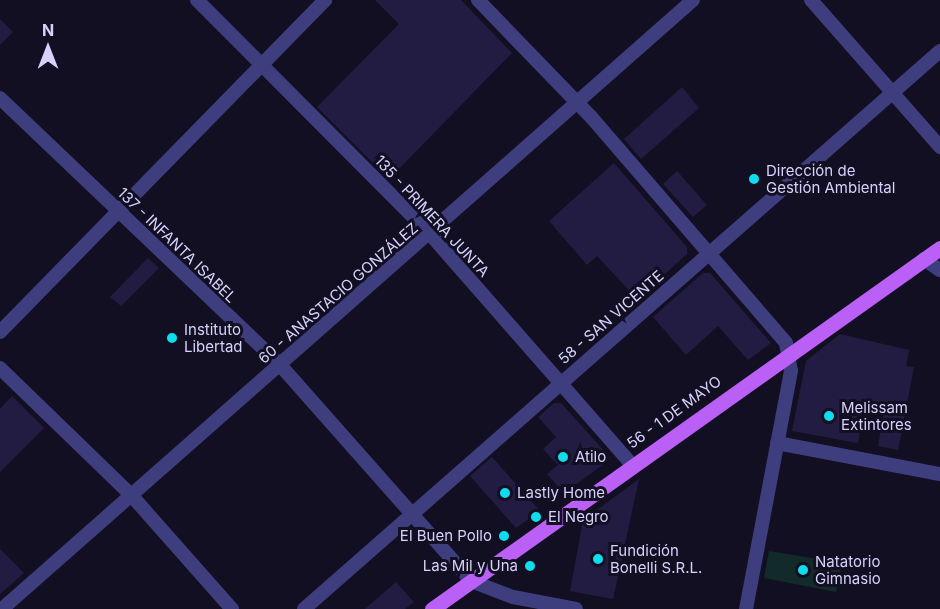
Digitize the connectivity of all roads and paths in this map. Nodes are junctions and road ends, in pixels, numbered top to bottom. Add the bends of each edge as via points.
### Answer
1 (196, 0) edge
2 (325, 0) edge
3 (478, 0) edge
4 (693, 0) edge
5 (812, 0) edge
6 (940, 51) edge
7 (261, 64) junction
8 (893, 92) junction
9 (0, 98) edge
10 (577, 103) junction
11 (940, 147) edge
12 (118, 211) junction
13 (430, 234) junction
14 (940, 248) edge
15 (710, 252) junction
16 (924, 259) junction
17 (940, 270) edge
18 (0, 332) edge
19 (789, 352) junction
20 (281, 366) junction
21 (0, 368) edge
22 (561, 382) junction
23 (777, 443) junction
24 (632, 465) junction
25 (940, 474) edge
26 (132, 496) junction
27 (412, 514) junction
28 (471, 581) junction
29 (512, 603) edge
30 (2, 609) edge
31 (232, 609) edge
32 (304, 609) edge
33 (432, 609) edge
34 (576, 609) edge
35 (746, 609) edge

1 - 7 street, 135 - PRIMERA JUNTA
2 - 7 street
3 - 10 street
4 - 10 street, 60 - ANASTACIO GONZÁLEZ
5 - 8 street
6 - 8 street, 58 - SAN VICENTE
7 - 12 street
7 - 13 street, 135 - PRIMERA JUNTA
8 - 11 street
8 - 15 street, 58 - SAN VICENTE
9 - 12 street, 137 - INFANTA ISABEL
10 - 13 street, 60 - ANASTACIO GONZÁLEZ
10 - 15 street
12 - 18 street
12 - 20 street, 137 - INFANTA ISABEL
13 - 20 street, 60 - ANASTACIO GONZÁLEZ
13 - 22 street, 135 - PRIMERA JUNTA
14 - 16 main road, 56 - 1 DE MAYO
15 - 19 street via 780,334
15 - 22 street, 58 - SAN VICENTE
16 - 17 street
16 - 19 main road, 56 - 1 DE MAYO
19 - 23 street via 791,371
19 - 24 main road, 56 - 1 DE MAYO
20 - 26 street, 60 - ANASTACIO GONZÁLEZ
20 - 27 street, 137 - INFANTA ISABEL
21 - 26 street
22 - 24 street, 135 - PRIMERA JUNTA
22 - 27 street, 58 - SAN VICENTE
23 - 25 street
23 - 35 street
24 - 28 main road, 56 - 1 DE MAYO
26 - 30 street, 60 - ANASTACIO GONZÁLEZ
26 - 31 street
27 - 28 street, 137 - INFANTA ISABEL
27 - 32 street, 58 - SAN VICENTE
28 - 29 street
28 - 33 main road, 56 - 1 DE MAYO
29 - 34 street

